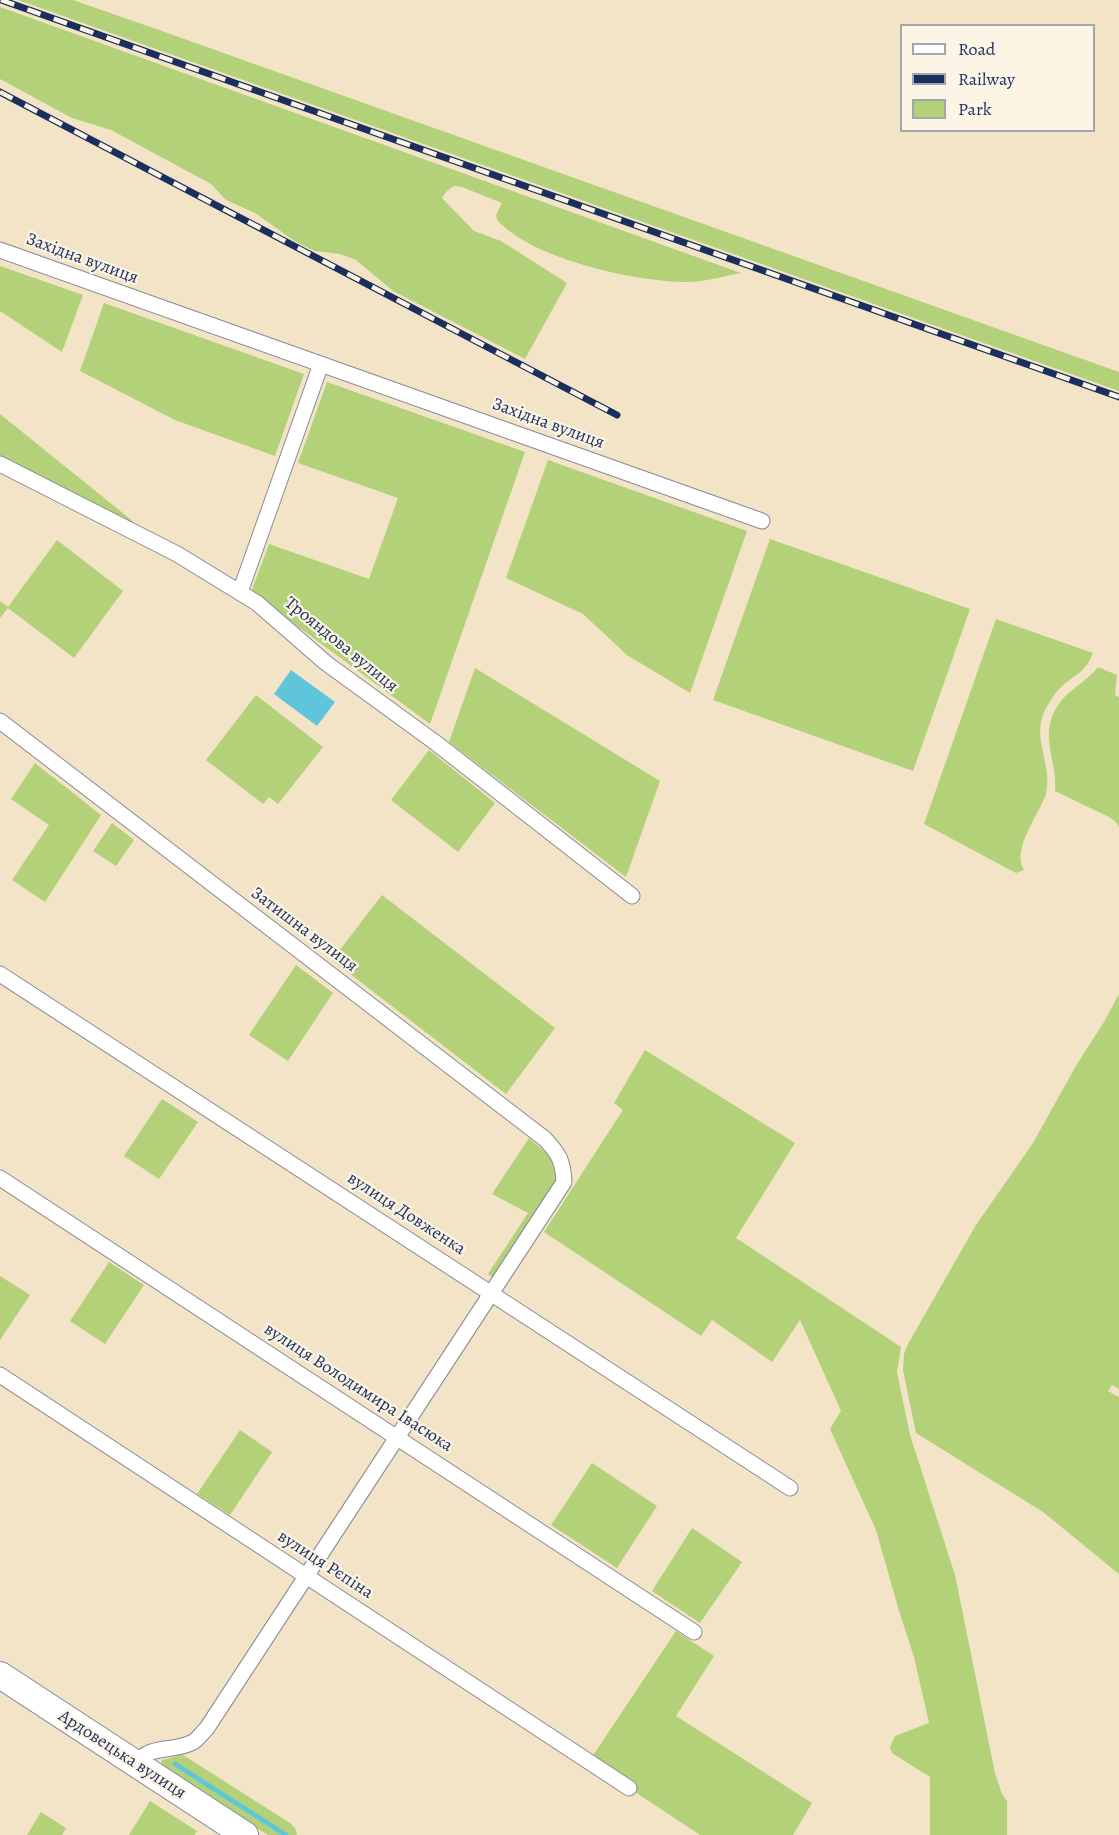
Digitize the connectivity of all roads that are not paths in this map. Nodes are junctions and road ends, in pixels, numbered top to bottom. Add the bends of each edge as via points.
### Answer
1 (0, 250) edge
2 (321, 364) junction
3 (0, 464) edge
4 (762, 521) dead end
5 (240, 592) junction
6 (0, 721) edge
7 (632, 896) dead end
8 (0, 974) edge
9 (0, 1178) edge
10 (492, 1293) junction
11 (0, 1375) edge
12 (397, 1437) junction
13 (790, 1488) dead end
14 (306, 1576) junction
15 (694, 1632) dead end
16 (3, 1683) edge
17 (135, 1764) junction
18 (629, 1788) dead end
19 (245, 1835) edge

1 - 2 street, Західна вулиця
2 - 4 street, Західна вулиця
2 - 5 street
3 - 5 street, Трояндова вулиця via 177,554
5 - 7 street, Трояндова вулиця via 326,663
6 - 10 street, Затишна вулиця via 557,1152 564,1182
8 - 10 street, вулиця Довженка
9 - 12 street, вулиця Володимира Івасюка
10 - 12 street
10 - 13 street, вулиця Довженка
11 - 14 street, вулиця Рєпіна
12 - 14 street
12 - 15 street, вулиця Володимира Івасюка
14 - 17 street via 200,1736 194,1742 147,1753
14 - 18 street, вулиця Рєпіна
16 - 17 highway, Ардовецька вулиця
17 - 19 highway, Ардовецька вулиця

